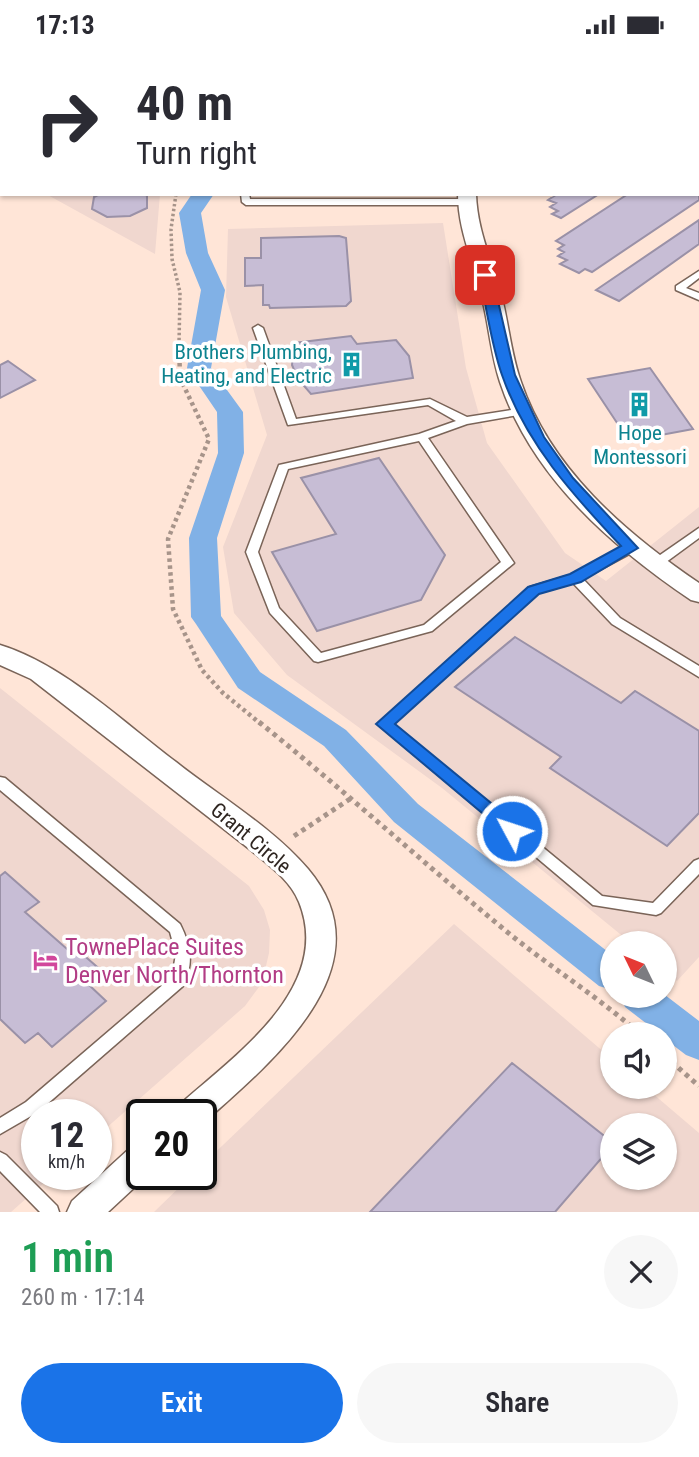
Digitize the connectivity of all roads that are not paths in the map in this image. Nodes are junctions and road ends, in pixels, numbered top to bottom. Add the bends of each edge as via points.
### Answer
1 (245, 196) edge
2 (408, 198) edge
3 (467, 198) edge
4 (699, 274) edge
5 (699, 297) edge
6 (258, 328) dead end
7 (524, 411) junction
8 (465, 421) junction
9 (422, 437) junction
10 (699, 532) edge
11 (631, 548) junction
12 (654, 565) junction
13 (575, 578) junction
14 (699, 594) edge
15 (0, 654) edge
16 (699, 671) edge
17 (0, 782) edge
18 (699, 865) edge
19 (207, 1099) edge
20 (0, 1127) edge
21 (0, 1160) edge
22 (126, 1174) edge
23 (51, 1212) edge
24 (84, 1212) edge

1 - 2 lane via 246,202
2 - 3 lane
3 - 7 street via 508,375
4 - 5 lane via 679,288
6 - 8 lane via 292,423 430,403
7 - 8 lane
7 - 11 street via 568,481
8 - 9 lane
9 - 9 lane via 283,467 252,552 274,610 318,658 428,628 508,563
10 - 12 lane
11 - 12 street
11 - 13 lane
12 - 14 street
13 - 16 lane via 616,621
13 - 18 lane via 534,590 384,724 598,901 656,909
15 - 19 street, Grant Circle via 40,673 262,843 292,869 314,902 320,924 319,952 306,996 290,1021
17 - 20 lane via 175,928 185,954 178,981 32,1107
21 - 23 lane
22 - 24 street

